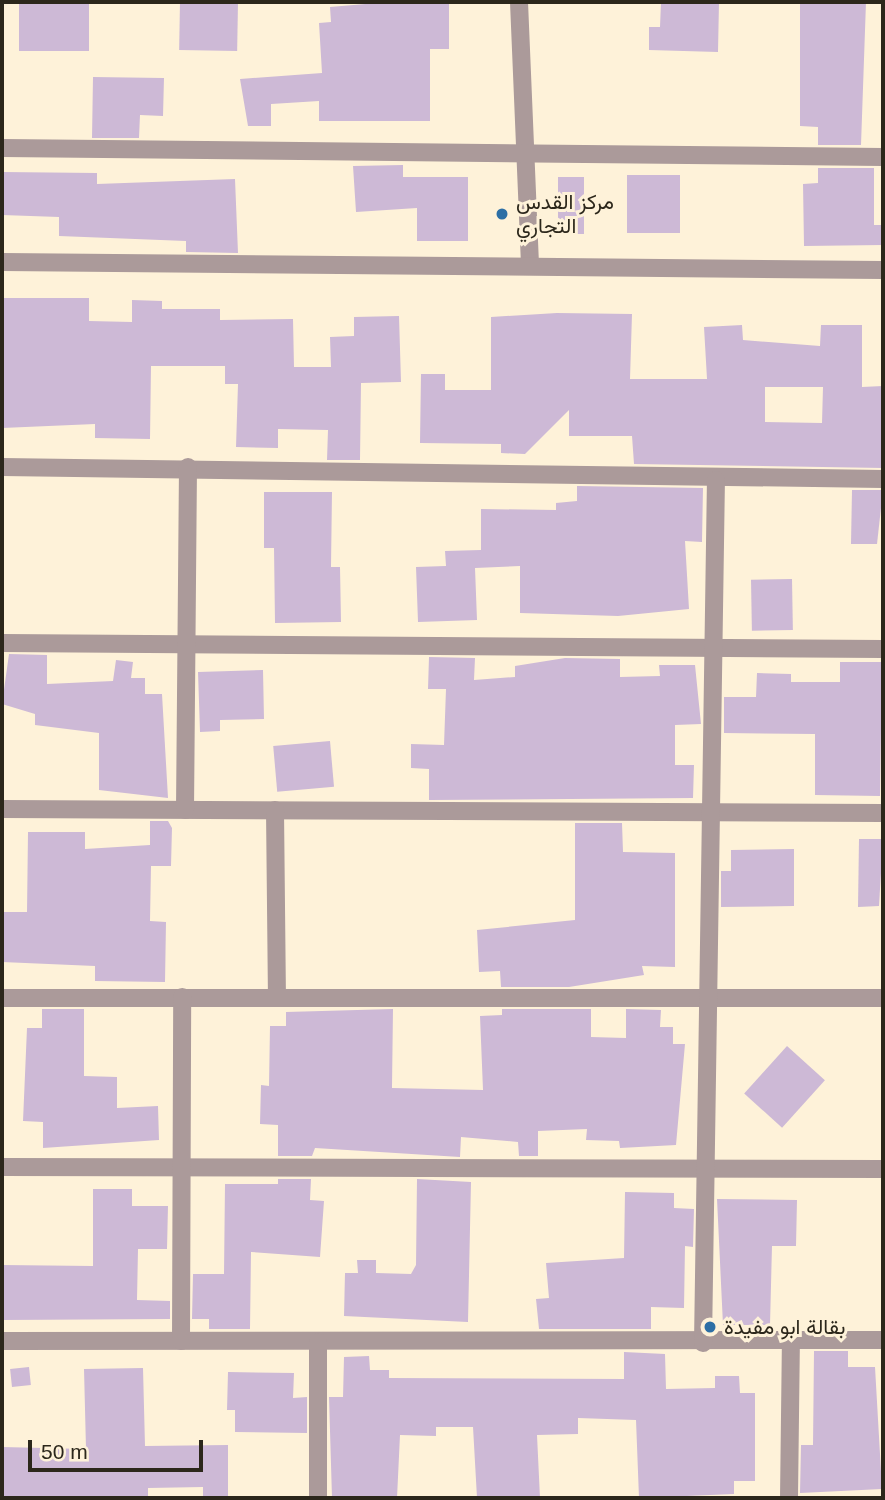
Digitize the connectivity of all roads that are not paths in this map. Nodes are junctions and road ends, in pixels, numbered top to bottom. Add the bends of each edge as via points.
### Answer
1 (519, 2) edge
2 (2, 148) edge
3 (525, 153) junction
4 (883, 157) edge
5 (2, 262) edge
6 (530, 266) junction
7 (883, 270) edge
8 (2, 467) edge
9 (188, 467) junction
10 (883, 479) edge
11 (716, 480) junction
12 (2, 643) edge
13 (188, 644) junction
14 (713, 648) junction
15 (883, 649) edge
16 (2, 809) edge
17 (185, 810) junction
18 (275, 810) junction
19 (711, 812) junction
20 (883, 813) edge
21 (277, 997) junction
22 (2, 998) edge
23 (182, 998) junction
24 (709, 998) junction
25 (883, 998) edge
26 (2, 1167) edge
27 (182, 1167) junction
28 (706, 1168) junction
29 (883, 1169) edge
30 (883, 1340) edge
31 (2, 1341) edge
32 (181, 1341) junction
33 (318, 1342) junction
34 (703, 1343) junction
35 (791, 1343) junction
36 (318, 1498) edge
37 (789, 1498) edge

1 - 3 street
2 - 3 street
3 - 4 street
3 - 6 street
5 - 6 street
6 - 7 street
8 - 9 street
9 - 11 street
9 - 13 street
10 - 11 street
11 - 14 street
12 - 13 street
13 - 14 street
13 - 17 street
14 - 15 street
14 - 19 street
16 - 17 street
17 - 18 street
18 - 19 street
18 - 21 street
19 - 20 street
19 - 24 street
21 - 23 street
21 - 24 street
22 - 23 street
23 - 27 street
24 - 25 street
24 - 28 street
26 - 27 street
27 - 28 street
27 - 32 street
28 - 29 street
28 - 34 street
30 - 35 street
31 - 32 street
32 - 33 street
33 - 34 street
33 - 36 street
34 - 35 street
35 - 37 street

